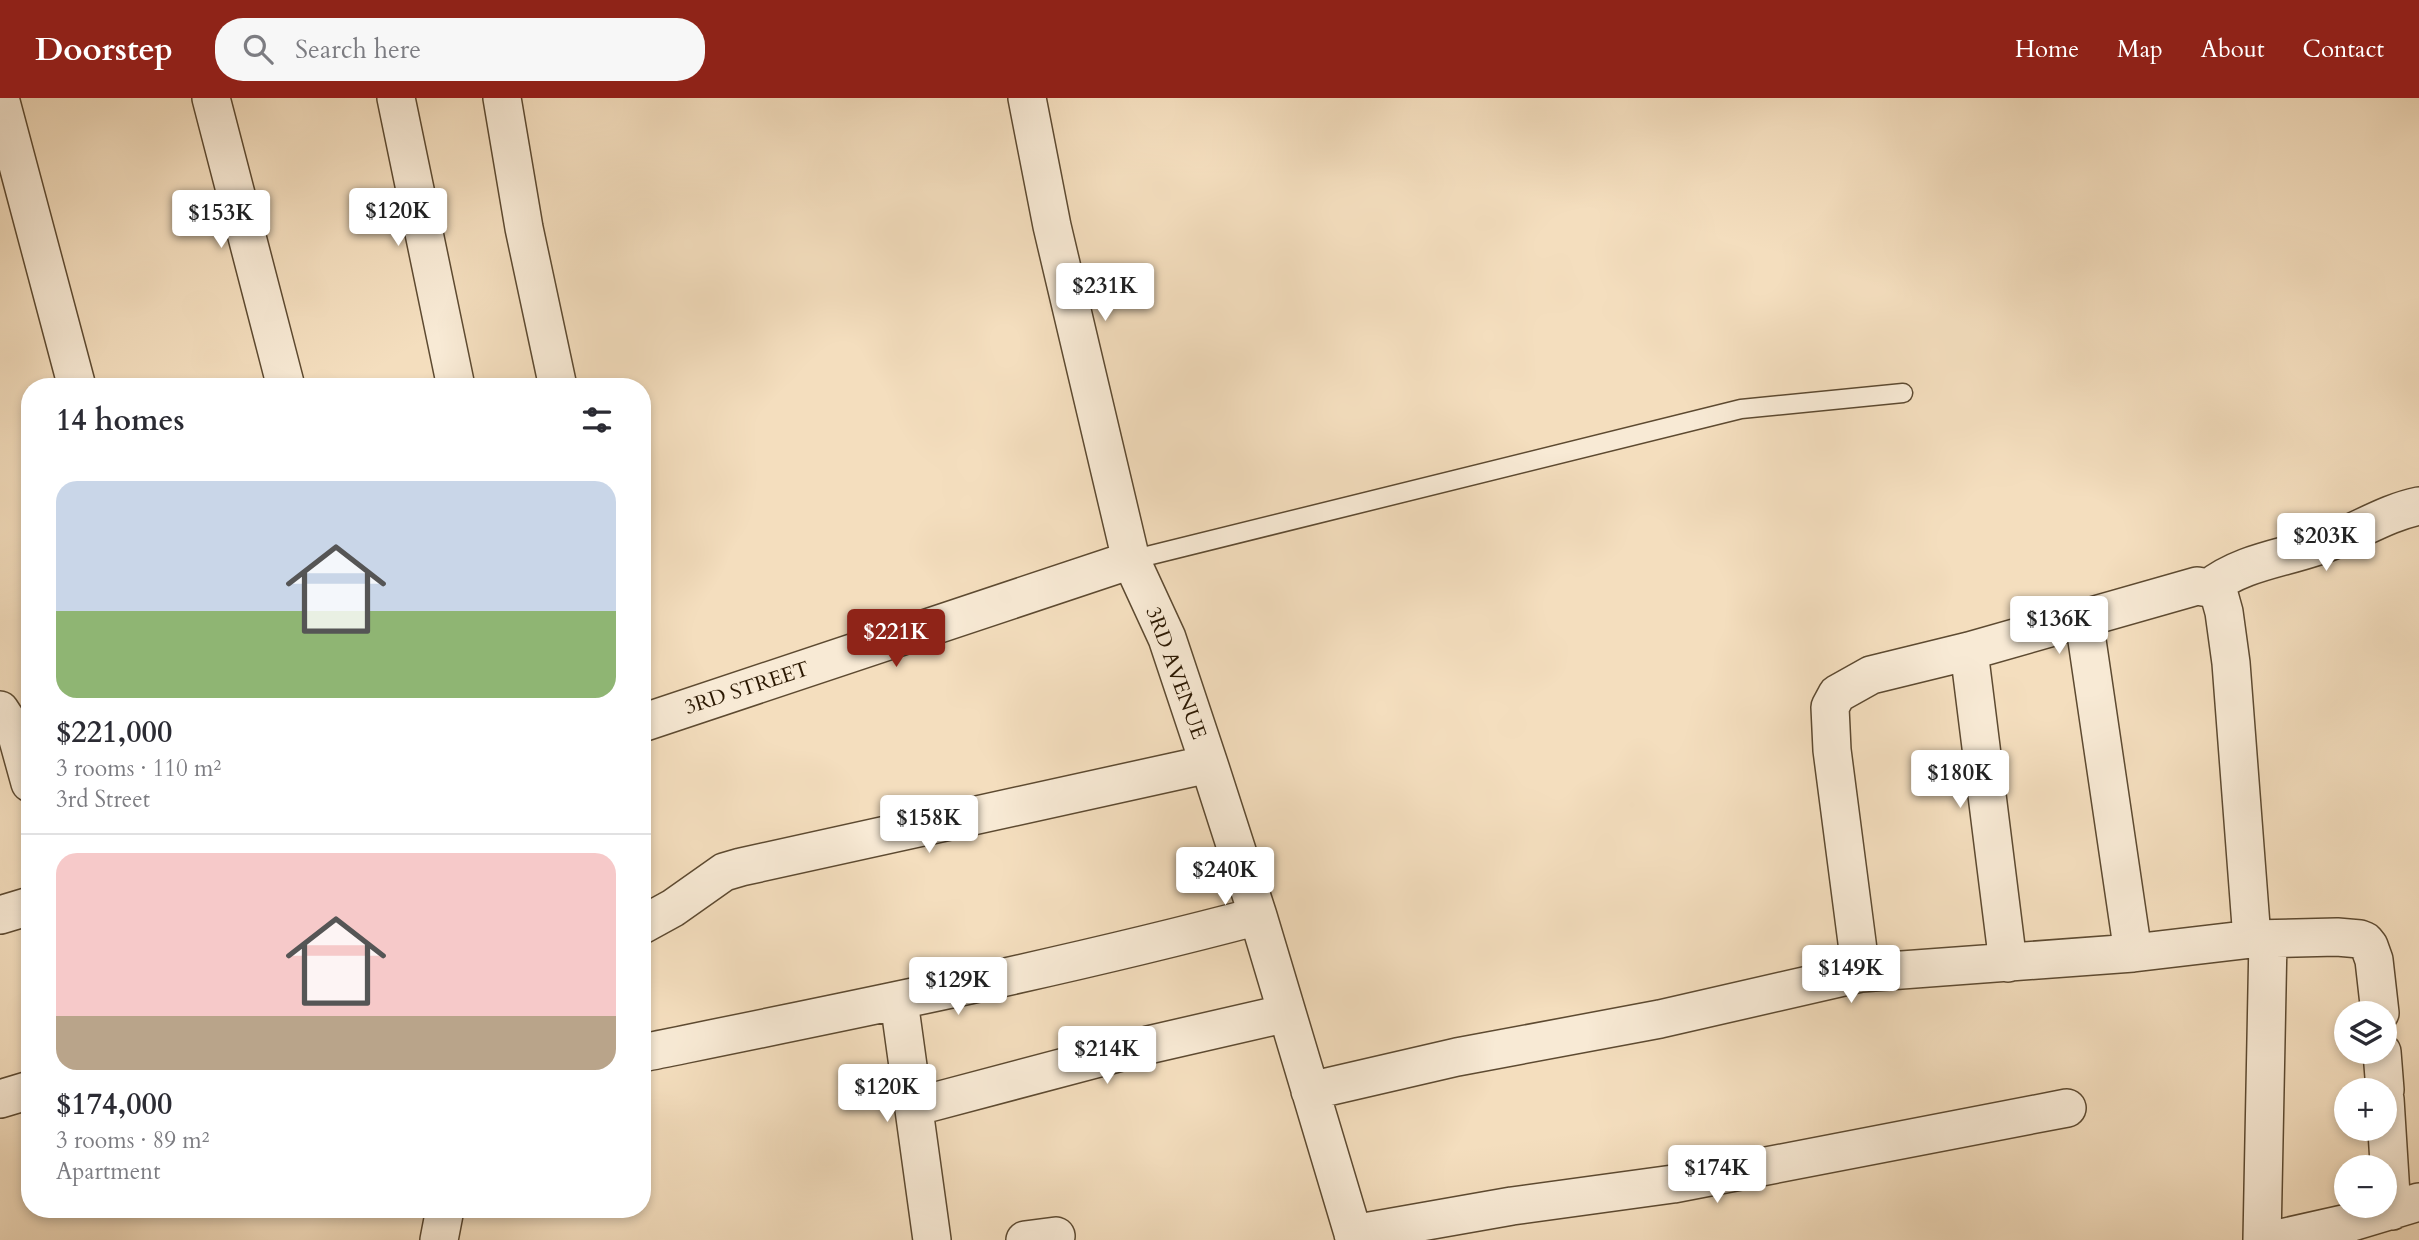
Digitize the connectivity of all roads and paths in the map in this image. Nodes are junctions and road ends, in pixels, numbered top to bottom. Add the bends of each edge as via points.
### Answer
1 (0, 98) edge
2 (211, 98) edge
3 (396, 98) edge
4 (502, 98) edge
5 (1027, 98) edge
6 (75, 378) edge
7 (284, 378) edge
8 (454, 378) edge
9 (556, 378) edge
10 (1903, 393) dead end
11 (2419, 506) edge
12 (1131, 560) junction
13 (2209, 588) junction
14 (2084, 620) junction
15 (1969, 651) junction
16 (0, 710) edge
17 (651, 720) edge
18 (21, 750) edge
19 (1209, 764) junction
20 (21, 909) edge
21 (0, 915) edge
22 (1258, 916) junction
23 (651, 920) edge
24 (2260, 939) junction
25 (2133, 953) junction
26 (2008, 963) junction
27 (1861, 973) junction
28 (899, 1001) junction
29 (2379, 1001) edge
30 (1287, 1013) junction
31 (651, 1051) edge
32 (1310, 1091) junction
33 (21, 1093) edge
34 (0, 1099) edge
35 (914, 1107) junction
36 (2067, 1108) dead end
37 (443, 1218) edge
38 (2389, 1218) edge
39 (1354, 1237) edge
40 (439, 1240) edge
41 (932, 1240) edge
42 (2262, 1240) edge
43 (2272, 1240) edge

1 - 6 street
2 - 7 street
3 - 8 street
4 - 9 street
5 - 12 street, 3RD AVENUE via 1052,226
10 - 12 lane via 1741,409
11 - 13 street via 2333,541 2253,563
12 - 17 street, 3RD STREET
12 - 19 street, 3RD AVENUE via 1167,638
13 - 14 street via 2197,586
13 - 24 street via 2219,594 2224,612
14 - 15 street
14 - 25 street
15 - 26 street
15 - 27 street via 1871,675 1837,694 1830,707
16 - 18 street
19 - 22 street, 3RD AVENUE
19 - 23 street via 741,867 724,872
20 - 21 street
22 - 28 street via 1127,951
22 - 30 street, 3RD AVENUE
24 - 25 street
24 - 29 street via 2365,941 2374,960
24 - 42 street
25 - 26 street
26 - 27 street
27 - 32 street
28 - 31 street
28 - 35 street
30 - 32 street, 3RD AVENUE
30 - 35 street
32 - 39 street, 3RD AVENUE
33 - 34 street
35 - 41 street
36 - 39 street via 1674,1184 1512,1206
37 - 40 street
38 - 43 street

